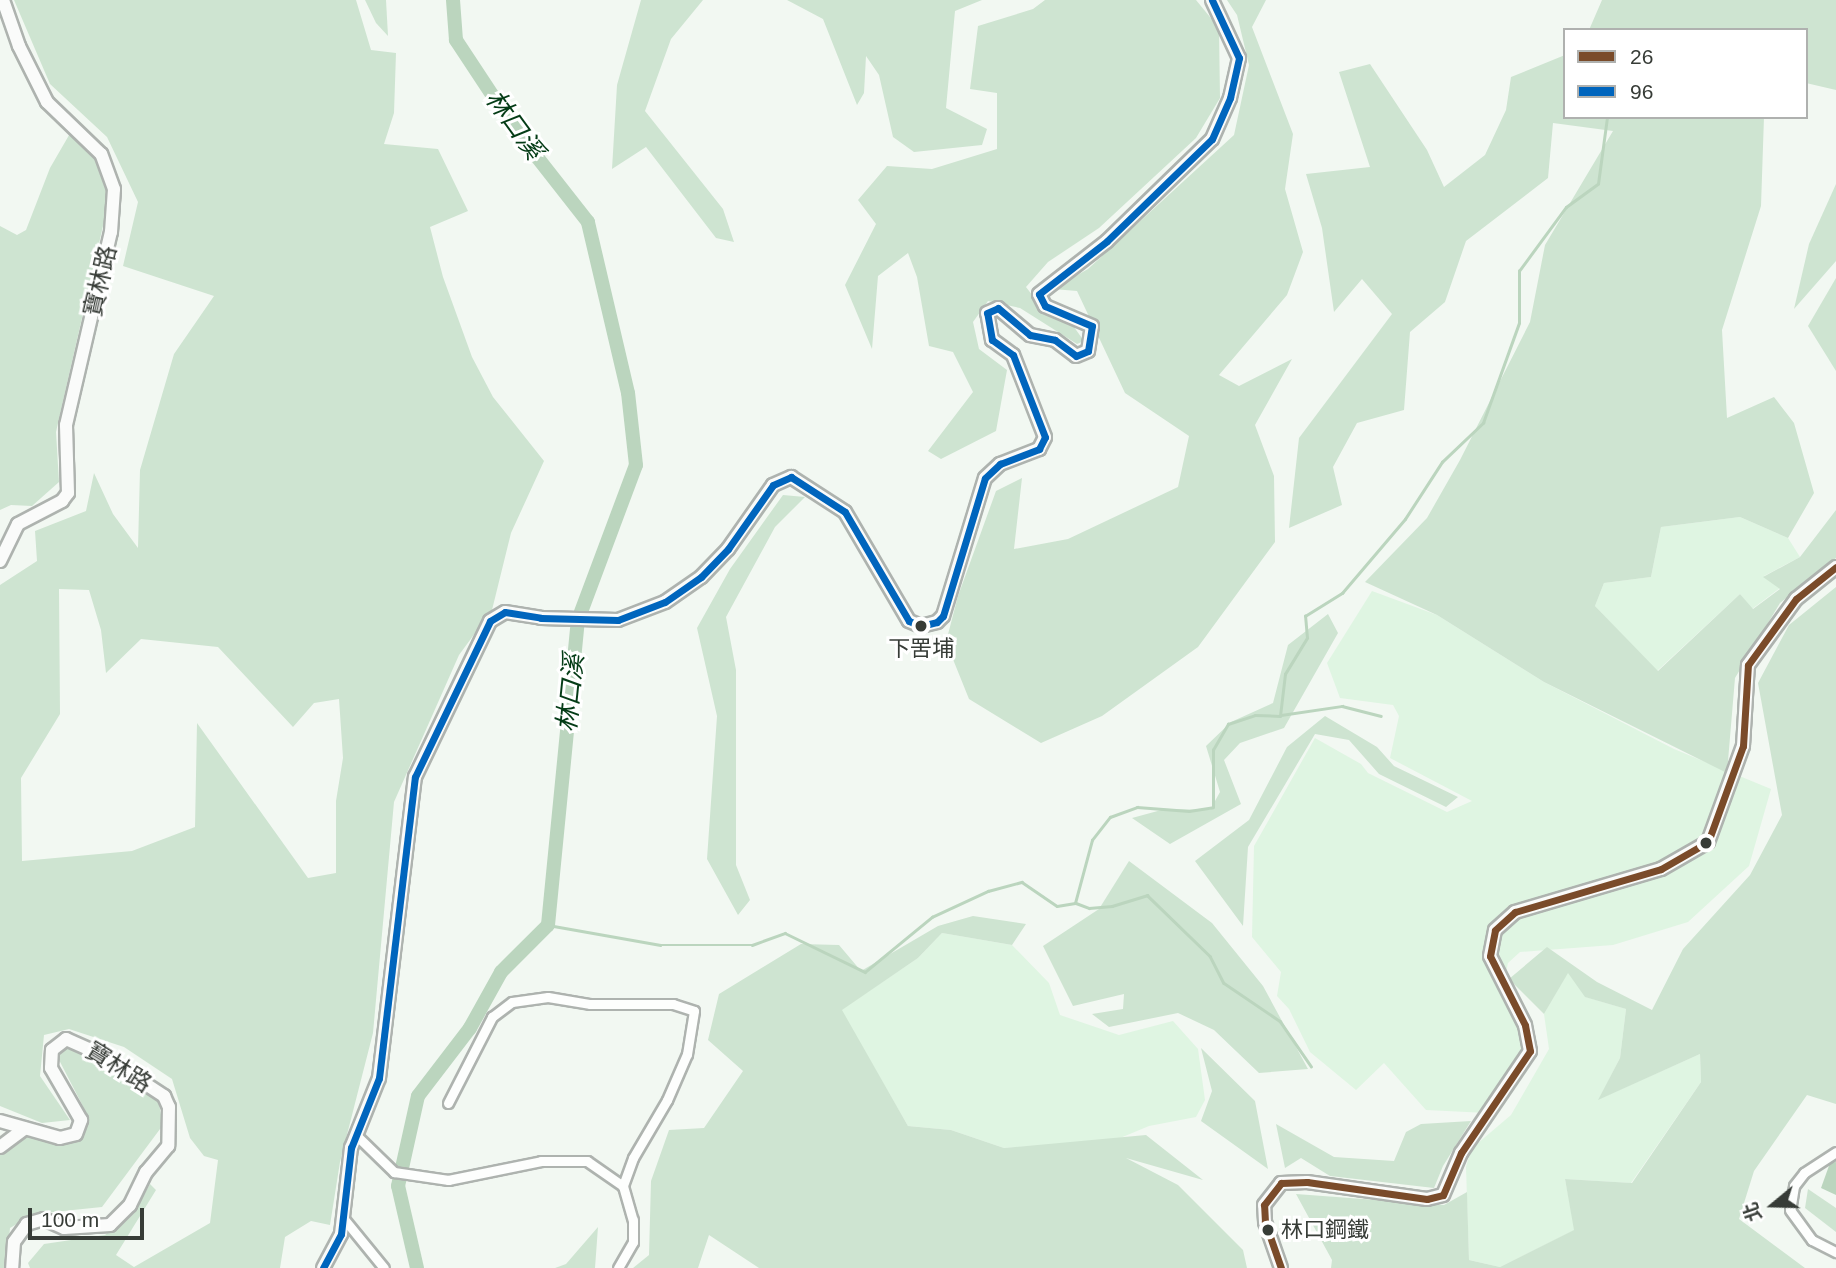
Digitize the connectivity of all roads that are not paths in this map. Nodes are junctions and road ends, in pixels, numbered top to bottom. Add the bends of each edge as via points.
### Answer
1 (3, 0) edge
2 (1212, 0) edge
3 (0, 561) edge
4 (1836, 567) edge
5 (448, 1103) dead end
6 (0, 1121) edge
7 (25, 1128) junction
8 (357, 1136) junction
9 (0, 1147) edge
10 (1836, 1152) edge
11 (623, 1186) junction
12 (344, 1219) junction
13 (1836, 1252) edge
14 (12, 1268) edge
15 (323, 1268) edge
16 (384, 1268) edge
17 (618, 1268) edge
18 (1281, 1268) edge

1 - 3 street, 寶林路 via 19,46 47,102 101,154 114,189 111,232 66,425 68,493 62,501 18,524
2 - 8 street via 1238,58 1230,98 1212,139 1093,254 1040,294 1045,306 1092,326 1088,351 1076,356 1055,340 1031,335 998,308 987,313 992,340 1013,355 1045,437 1039,449 1000,464 985,478 937,622 921,626 909,621 845,512 791,477 774,485 728,549 676,596 618,620 595,622 505,612 490,621 415,777 379,1078
4 - 18 street via 1796,598 1748,665 1743,746 1708,842 1661,869 1515,912 1495,930 1490,956 1525,1025 1530,1051 1461,1153 1443,1195 1427,1199 1307,1182 1281,1183 1264,1205
5 - 11 street via 492,1017 512,1002 548,997 590,1004 673,1004 694,1011 687,1054
6 - 7 street, 寶林路
7 - 9 street
7 - 14 street, 寶林路 via 70,1138 80,1128 76,1109 51,1068 52,1050 66,1039 100,1054 164,1096 169,1107 167,1146 146,1172 130,1205 110,1225 64,1228 44,1219 27,1224 14,1242
8 - 11 street via 394,1172 448,1180 541,1161 587,1161
8 - 12 street via 345,1175
10 - 13 street via 1794,1186 1790,1210 1812,1240
11 - 17 street via 633,1220 633,1242
12 - 15 street via 336,1247
12 - 16 street

